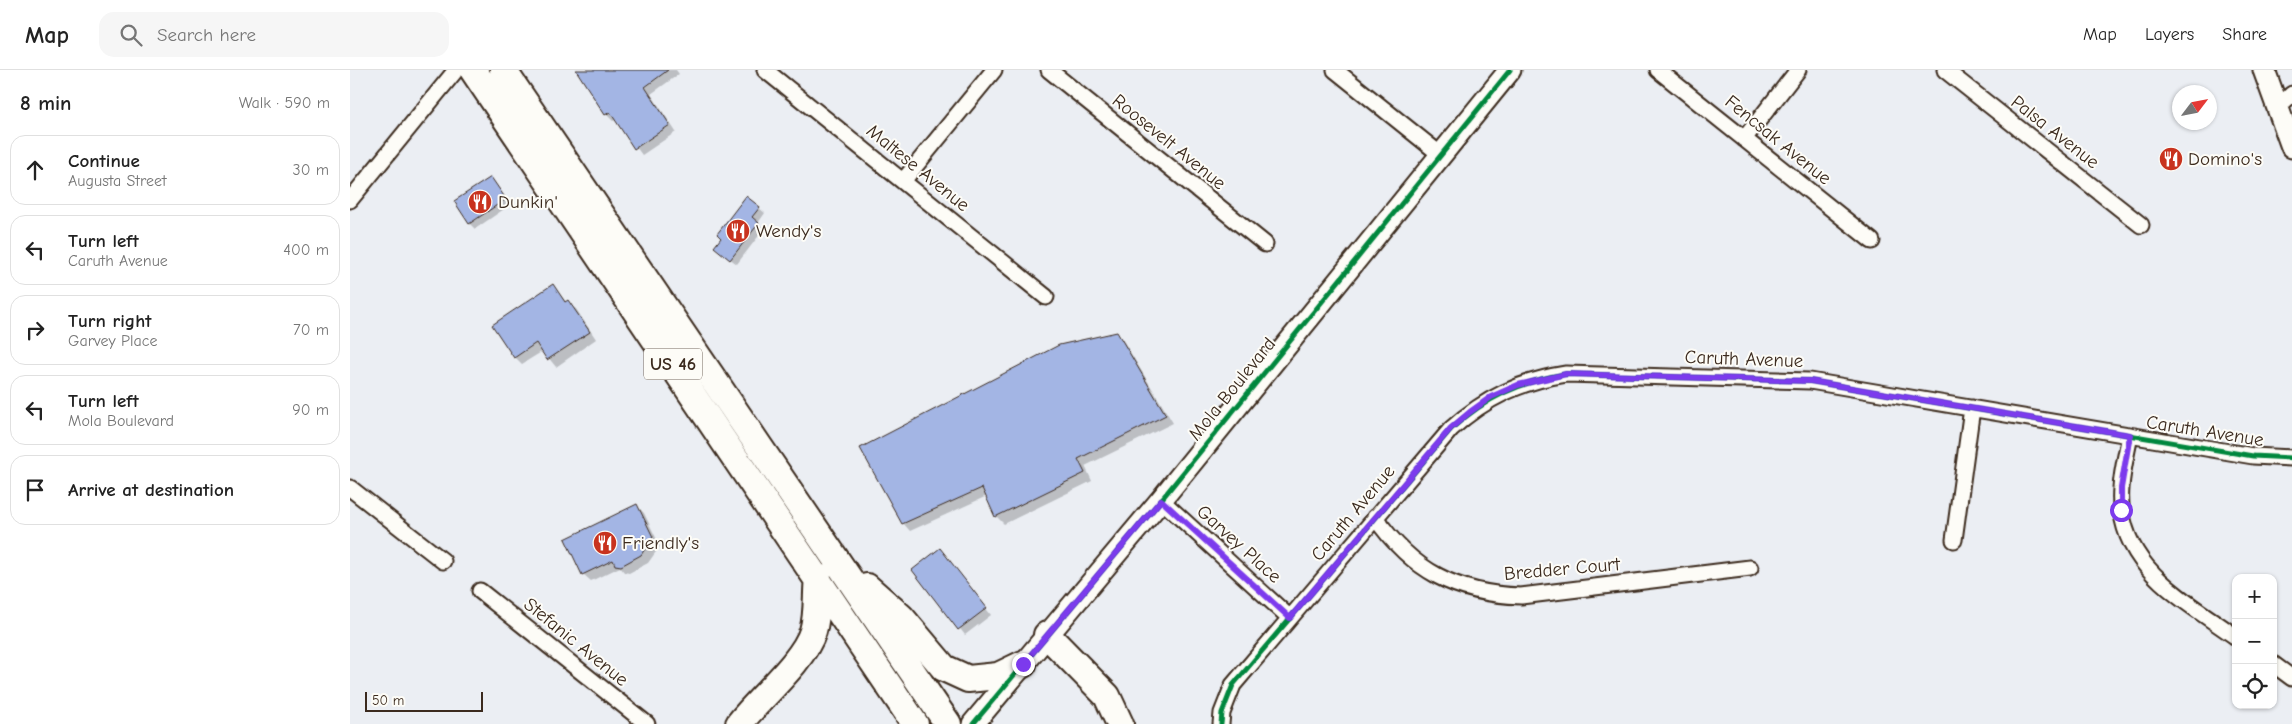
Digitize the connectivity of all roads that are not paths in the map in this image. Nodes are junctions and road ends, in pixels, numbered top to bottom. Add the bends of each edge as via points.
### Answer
1 (456, 70) edge
2 (474, 70) edge
3 (503, 70) edge
4 (765, 70) edge
5 (994, 70) edge
6 (1048, 70) edge
7 (1335, 70) edge
8 (1510, 70) edge
9 (1658, 70) edge
10 (1798, 70) edge
11 (1945, 70) edge
12 (2264, 70) edge
13 (2286, 111) edge
14 (1744, 138) junction
15 (2292, 147) edge
16 (1441, 155) junction
17 (903, 181) junction
18 (350, 200) edge
19 (2141, 225) dead end
20 (1872, 241) dead end
21 (1264, 244) dead end
22 (1046, 297) dead end
23 (1972, 408) junction
24 (2130, 435) junction
25 (2292, 458) edge
26 (350, 488) edge
27 (1161, 500) junction
28 (1375, 517) junction
29 (1954, 540) dead end
30 (836, 559) junction
31 (443, 561) dead end
32 (1750, 568) dead end
33 (818, 577) junction
34 (480, 591) dead end
35 (1290, 618) junction
36 (2232, 634) edge
37 (1047, 635) junction
38 (1023, 664) junction
39 (2277, 667) edge
40 (2292, 678) edge
41 (647, 724) edge
42 (739, 724) edge
43 (915, 724) edge
44 (948, 724) edge
45 (973, 724) edge
46 (1120, 724) edge
47 (1221, 724) edge

1 - 18 street
2 - 33 highway, US 46
3 - 30 highway, US 46
4 - 17 street, Maltese Avenue
5 - 17 street
6 - 21 street, Roosevelt Avenue
7 - 16 street
8 - 16 street, Mola Boulevard
9 - 14 street, Fencsak Avenue
10 - 14 street
11 - 19 street, Palsa Avenue
12 - 13 street
13 - 15 street
14 - 20 street, Fencsak Avenue
16 - 27 street, Mola Boulevard
17 - 22 street, Maltese Avenue
23 - 24 street, Caruth Avenue
23 - 28 street, Caruth Avenue via 1810,381 1566,374 1542,377 1491,397 1470,412 1451,428
23 - 29 street
24 - 25 street, Caruth Avenue via 2253,456
24 - 36 street via 2121,488 2121,510 2136,553 2161,583
26 - 31 street
27 - 35 street, Garvey Place
27 - 37 street, Mola Boulevard
28 - 32 street, Bredder Court via 1404,552 1422,567 1444,580 1496,595 1522,596
28 - 35 street, Caruth Avenue
30 - 38 highway via 901,617 944,668 968,678 998,676
30 - 44 highway, US 46
33 - 42 highway via 813,631 801,656
33 - 43 highway, US 46
34 - 41 street, Stefanic Avenue
35 - 47 street, Caruth Avenue via 1232,685
37 - 38 street, Mola Boulevard
37 - 46 highway via 1107,696
38 - 45 street, Mola Boulevard
39 - 40 street

